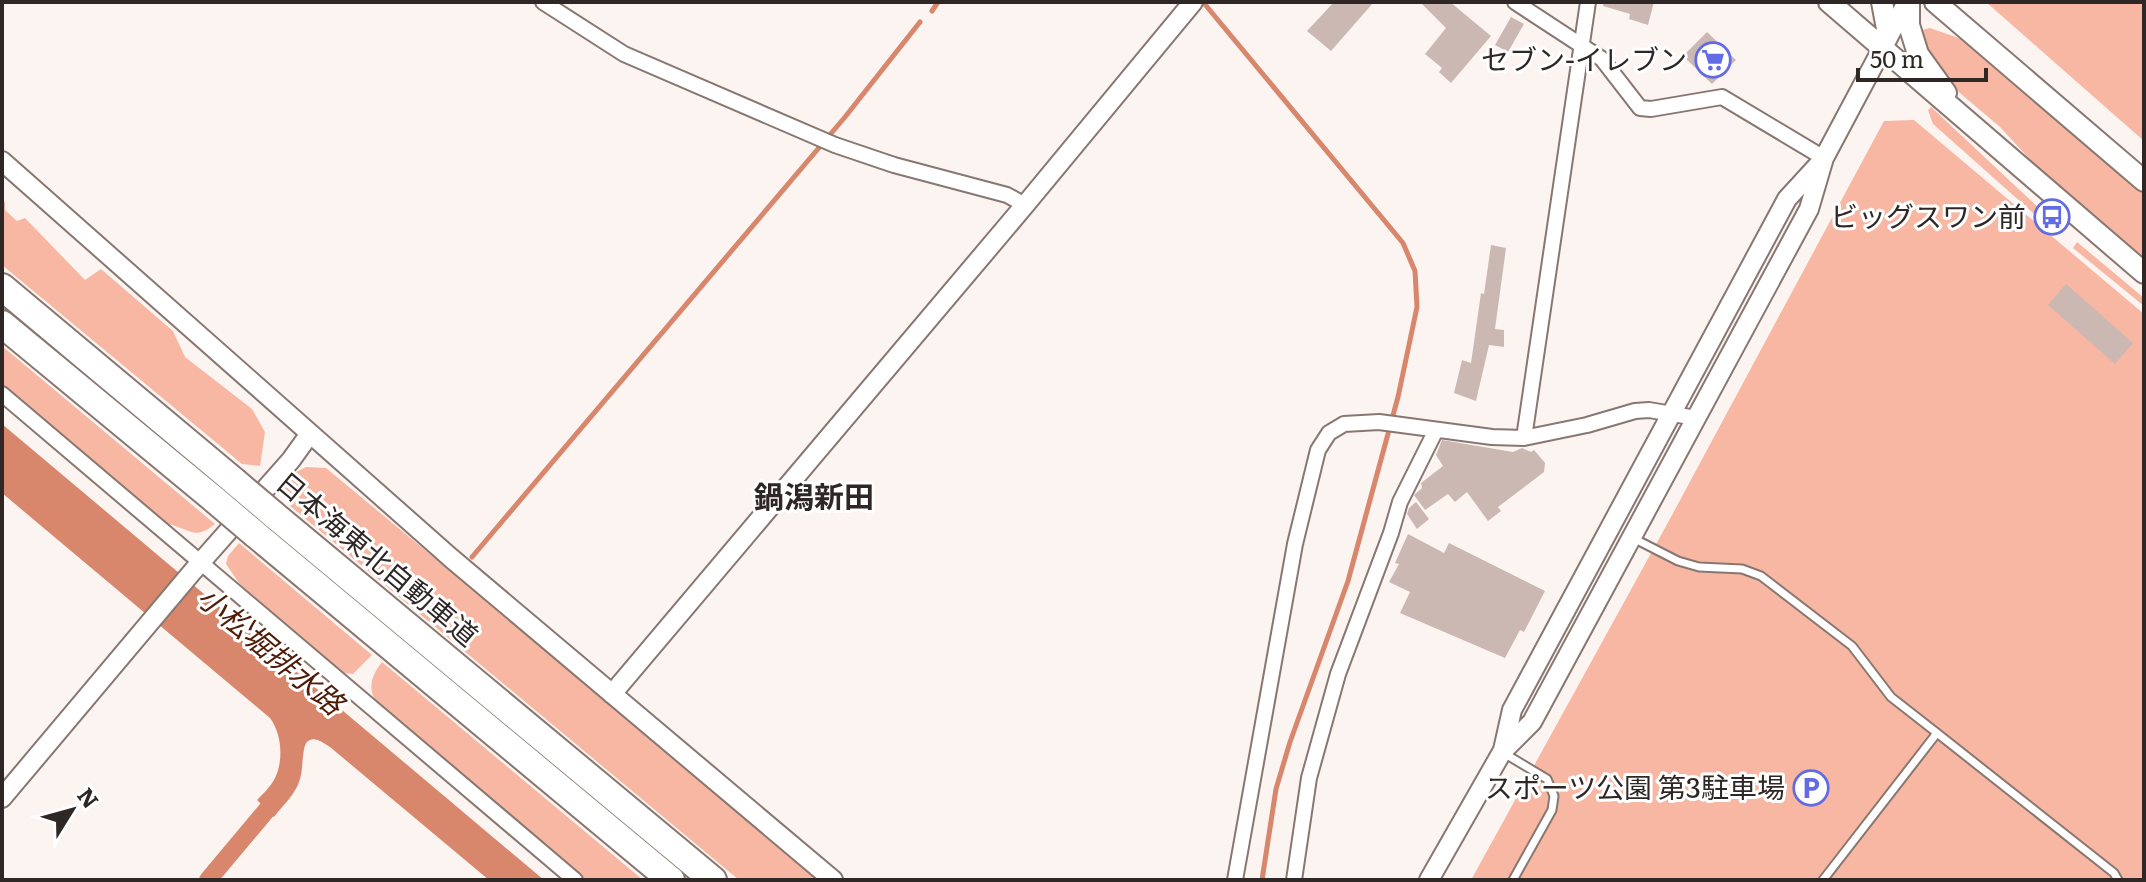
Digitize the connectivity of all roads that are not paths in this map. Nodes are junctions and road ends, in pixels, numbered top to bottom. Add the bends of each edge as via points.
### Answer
1 (543, 2) edge
2 (1193, 2) edge
3 (1515, 2) edge
4 (1588, 2) edge
5 (1829, 2) edge
6 (1882, 2) edge
7 (1908, 2) edge
8 (1935, 2) edge
9 (1582, 47) junction
10 (1883, 49) junction
11 (1961, 116) junction
12 (1824, 158) junction
13 (2, 161) edge
14 (2144, 181) edge
15 (1025, 205) junction
16 (2144, 273) edge
17 (2, 287) edge
18 (2, 324) edge
19 (2, 394) edge
20 (1672, 414) junction
21 (1696, 418) junction
22 (1432, 429) junction
23 (309, 435) junction
24 (1524, 438) junction
25 (1633, 538) junction
26 (197, 566) junction
27 (612, 694) junction
28 (1937, 733) junction
29 (1502, 752) junction
30 (2, 798) edge
31 (575, 880) edge
32 (671, 880) edge
33 (713, 880) edge
34 (833, 880) edge
35 (1235, 880) edge
36 (1294, 880) edge
37 (1429, 880) edge
38 (1513, 880) edge
39 (1823, 880) edge
40 (2118, 880) edge

1 - 15 street via 624,54 835,145 1007,195
2 - 15 street
3 - 9 street
4 - 9 street
5 - 10 main road
6 - 10 main road via 1887,29
7 - 10 street
7 - 11 main road via 1918,54
8 - 14 main road
9 - 12 street via 1602,59 1640,108 1722,97
9 - 24 street
10 - 11 main road
10 - 12 street
11 - 16 main road
12 - 20 street via 1787,199
12 - 21 street via 1809,209
13 - 23 street
15 - 27 street
17 - 33 highway, 日本海東北自動車道, bridge
18 - 32 highway, 日本海東北自動車道, bridge
19 - 26 street
20 - 21 street
20 - 24 street via 1635,411
20 - 29 street via 1512,710
21 - 25 street
22 - 24 street
22 - 35 street via 1344,424 1329,433 1318,450 1295,544
22 - 36 street via 1338,674 1309,778
23 - 26 street
23 - 27 street
25 - 28 lane via 1699,567 1742,569 1761,576 1852,646 1891,697
25 - 29 street via 1532,722
26 - 30 street
26 - 31 street
27 - 34 street
28 - 39 lane
28 - 40 lane
29 - 37 street
29 - 38 lane via 1547,779 1554,796 1552,810

